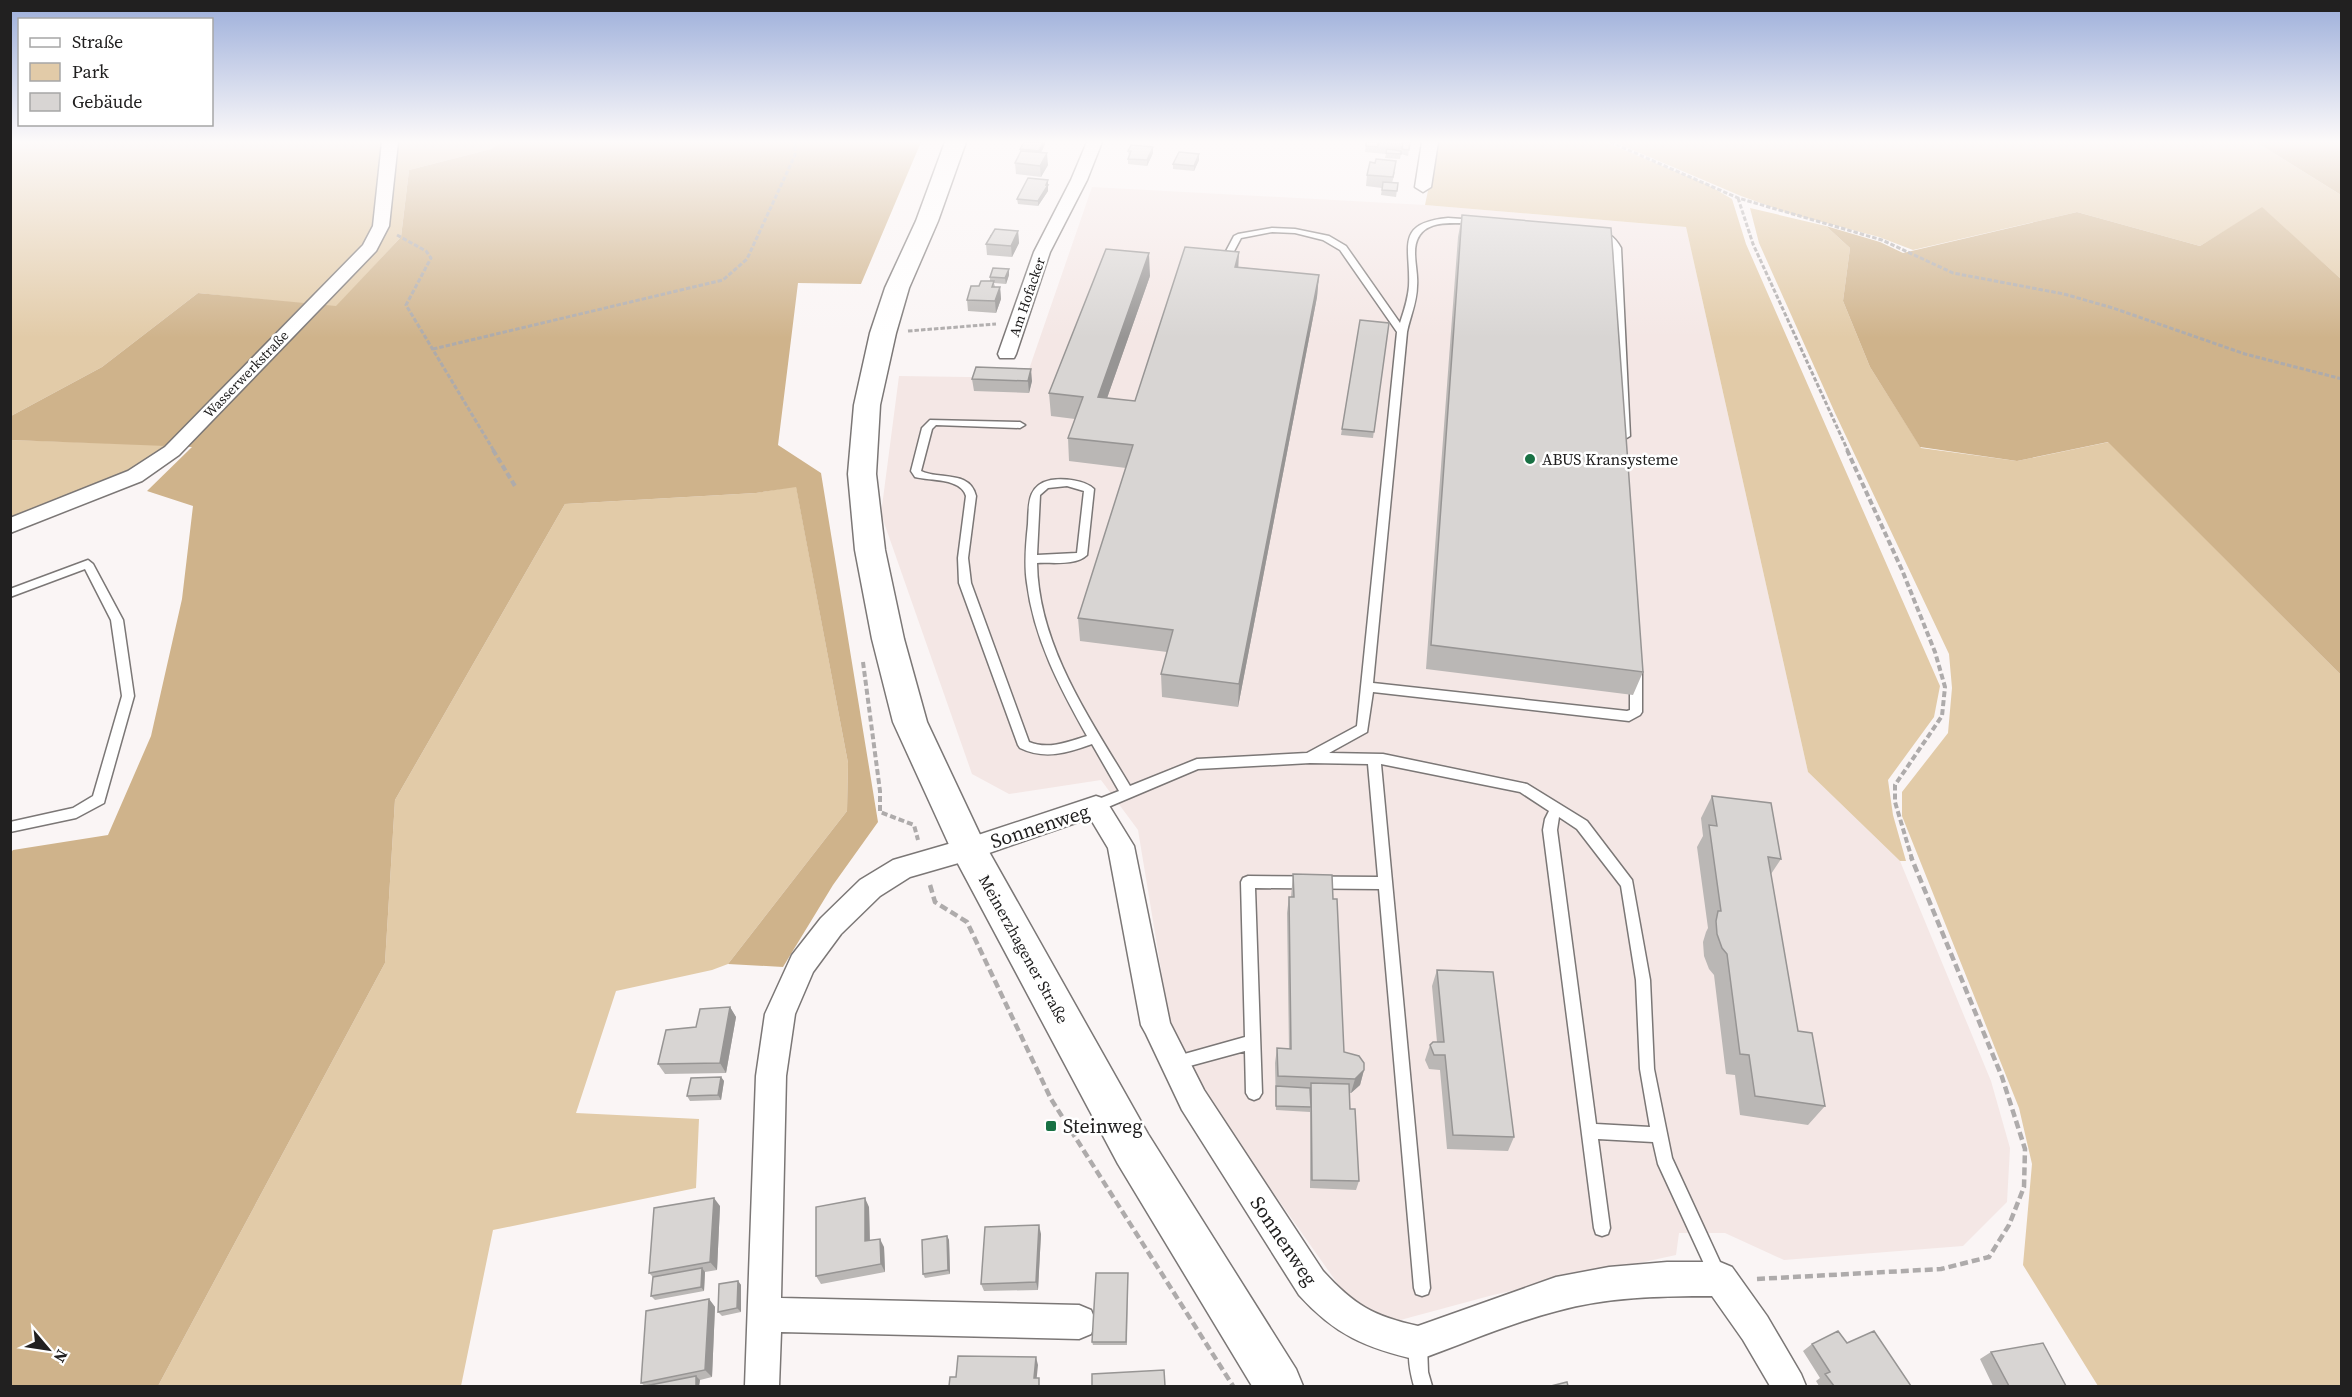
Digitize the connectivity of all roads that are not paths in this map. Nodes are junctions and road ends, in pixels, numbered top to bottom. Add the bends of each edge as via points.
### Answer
1 (383, 207) edge
2 (932, 207) edge
3 (1065, 207) edge
4 (1494, 224) edge
5 (1584, 231) edge
6 (1228, 255) edge
7 (1402, 332) junction
8 (1007, 354) dead end
9 (1020, 425) dead end
10 (1625, 444) edge
11 (10, 526) edge
12 (1032, 559) junction
13 (10, 593) edge
14 (1635, 661) edge
15 (1367, 687) junction
16 (1096, 738) junction
17 (1310, 758) junction
18 (1374, 759) junction
19 (1127, 793) junction
20 (1096, 806) junction
21 (1556, 809) junction
22 (10, 828) edge
23 (969, 849) junction
24 (1385, 883) junction
25 (1252, 1042) junction
26 (1174, 1063) junction
27 (1254, 1093) dead end
28 (1590, 1131) junction
29 (1659, 1135) junction
30 (1602, 1228) dead end
31 (1720, 1279) junction
32 (1422, 1288) dead end
33 (766, 1315) junction
34 (1079, 1322) dead end
35 (1418, 1343) junction
36 (762, 1386) edge
37 (1279, 1386) edge
38 (1423, 1386) edge
39 (1788, 1386) edge

1 - 11 street, Wasserwerkstraße via 381,226 370,247 172,451 135,476
2 - 23 main road, Meinerzhagener Straße via 897,288 883,333 867,405 862,474 870,550 910,722
3 - 8 street, Am Hofacker via 1042,252
4 - 7 lane via 1431,222 1414,235 1410,246 1413,287
5 - 10 lane via 1606,234 1617,248
6 - 7 lane via 1238,236 1272,230 1326,238 1343,248
7 - 15 lane
9 - 16 lane via 933,422 927,428 916,471 919,475 961,482 969,488 963,558 965,583 1024,745 1034,750 1055,750
12 - 12 lane via 1038,489 1054,483 1089,489 1082,555
12 - 16 lane via 1038,610 1056,667
13 - 22 lane via 88,564 117,620 128,696 99,799 76,813
14 - 15 lane via 1637,706 1629,716
15 - 17 lane via 1363,729
16 - 19 lane
17 - 18 lane
17 - 19 lane via 1197,764
18 - 21 lane via 1523,788
18 - 24 lane
19 - 20 lane
20 - 23 street, Sonnenweg
20 - 26 street, Sonnenweg via 1121,846 1156,1024
21 - 28 lane via 1551,830
21 - 29 lane via 1582,825 1627,884 1643,980 1647,1069
23 - 33 street via 902,868 870,888 831,926 802,964 780,1014 771,1076
23 - 37 main road, Meinerzhagener Straße via 1133,1149
24 - 25 lane via 1248,882
24 - 32 lane
25 - 26 lane
25 - 27 lane
26 - 35 street, Sonnenweg via 1264,1214 1317,1290 1352,1321
28 - 29 lane
28 - 30 lane
29 - 31 lane via 1664,1159
31 - 35 street via 1609,1284 1556,1294
31 - 39 street via 1755,1328
33 - 34 street
33 - 36 street
35 - 38 lane

